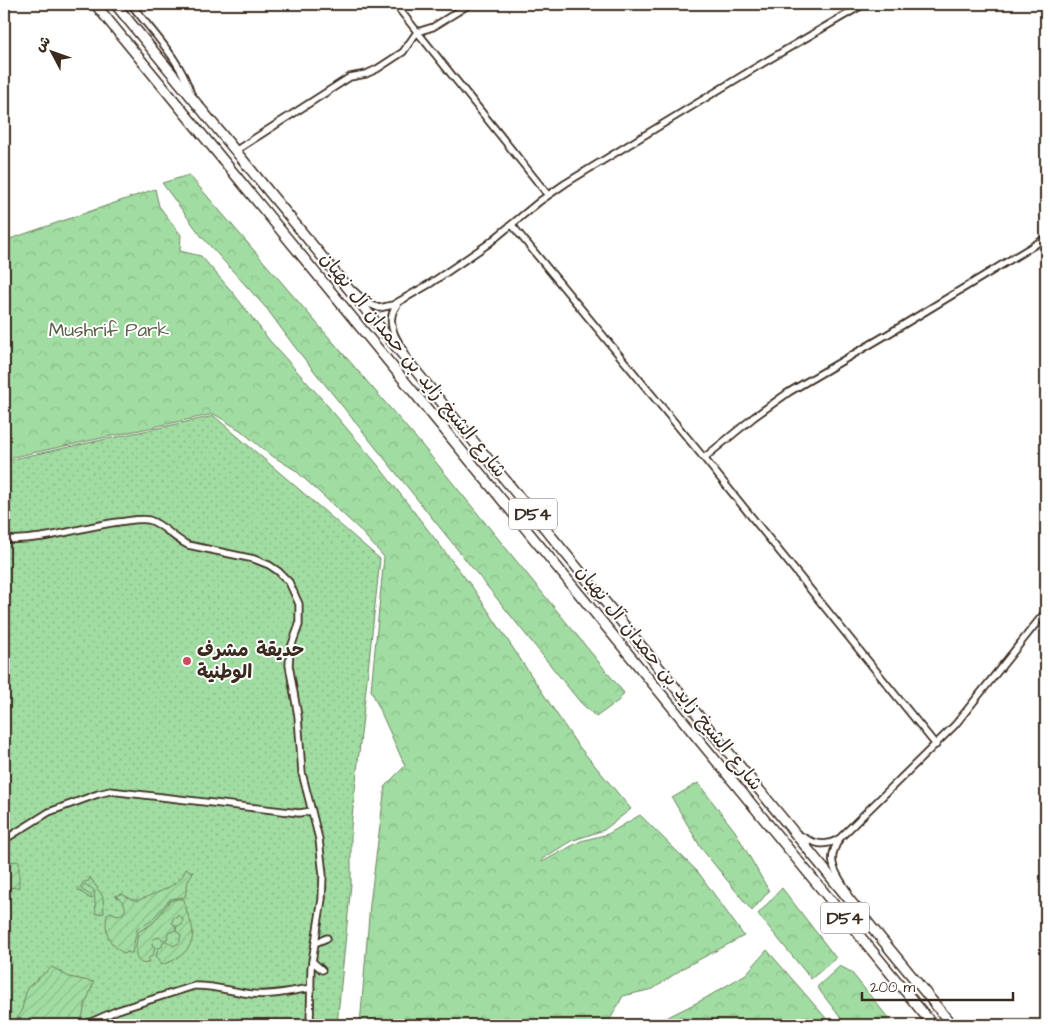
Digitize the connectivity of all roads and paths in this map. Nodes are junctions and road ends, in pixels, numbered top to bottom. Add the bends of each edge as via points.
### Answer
1 (95, 4) edge
2 (115, 4) edge
3 (131, 4) edge
4 (395, 4) edge
5 (470, 4) edge
6 (864, 4) edge
7 (418, 32) junction
8 (192, 98) junction
9 (235, 151) junction
10 (548, 195) junction
11 (512, 224) junction
12 (1046, 238) edge
13 (343, 282) junction
14 (400, 302) junction
15 (417, 372) junction
16 (704, 458) junction
17 (4, 538) edge
18 (1046, 611) edge
19 (936, 745) junction
20 (312, 812) junction
21 (792, 830) junction
22 (840, 838) junction
23 (4, 840) edge
24 (860, 914) junction
25 (327, 938) dead end
26 (315, 944) junction
27 (312, 961) junction
28 (322, 970) dead end
29 (311, 988) junction
30 (84, 1025) edge
31 (310, 1025) edge
32 (933, 1025) edge
33 (952, 1025) edge

1 - 32 highway, شارع الشيخ زايد بن حمدان آل نهيان / D54
2 - 8 highway, شارع الشيخ زايد بن حمدان آل نهيان / D54
3 - 8 street via 177,64
4 - 7 street
5 - 7 street
6 - 10 street
7 - 9 street via 396,57 372,72 350,77
7 - 10 street
8 - 9 highway, شارع الشيخ زايد بن حمدان آل نهيان / D54
9 - 13 highway, شارع الشيخ زايد بن حمدان آل نهيان / D54
10 - 11 street
11 - 14 street via 460,264
11 - 16 street
12 - 16 street via 789,392
13 - 14 street via 372,306 386,307
13 - 15 highway, شارع الشيخ زايد بن حمدان آل نهيان / D54
14 - 15 street via 392,311 392,328
15 - 21 highway, شارع الشيخ زايد بن حمدان آل نهيان / D54
16 - 19 street
17 - 20 street via 35,539 91,526 145,520 156,523 188,545 254,559 278,570 289,582 300,609 299,625 288,661 298,716 302,773
18 - 19 street via 982,694
19 - 22 street
20 - 23 street via 110,791 49,812
20 - 26 street via 322,851 323,875
21 - 22 street via 818,844
21 - 24 highway, شارع الشيخ زايد بن حمدان آل نهيان / D54
22 - 24 street via 833,851 832,865
24 - 33 highway, شارع الشيخ زايد بن حمدان آل نهيان / D54
25 - 26 street
26 - 27 street
27 - 28 street
27 - 29 street
29 - 30 street via 259,994 194,986 118,1010
29 - 31 street

